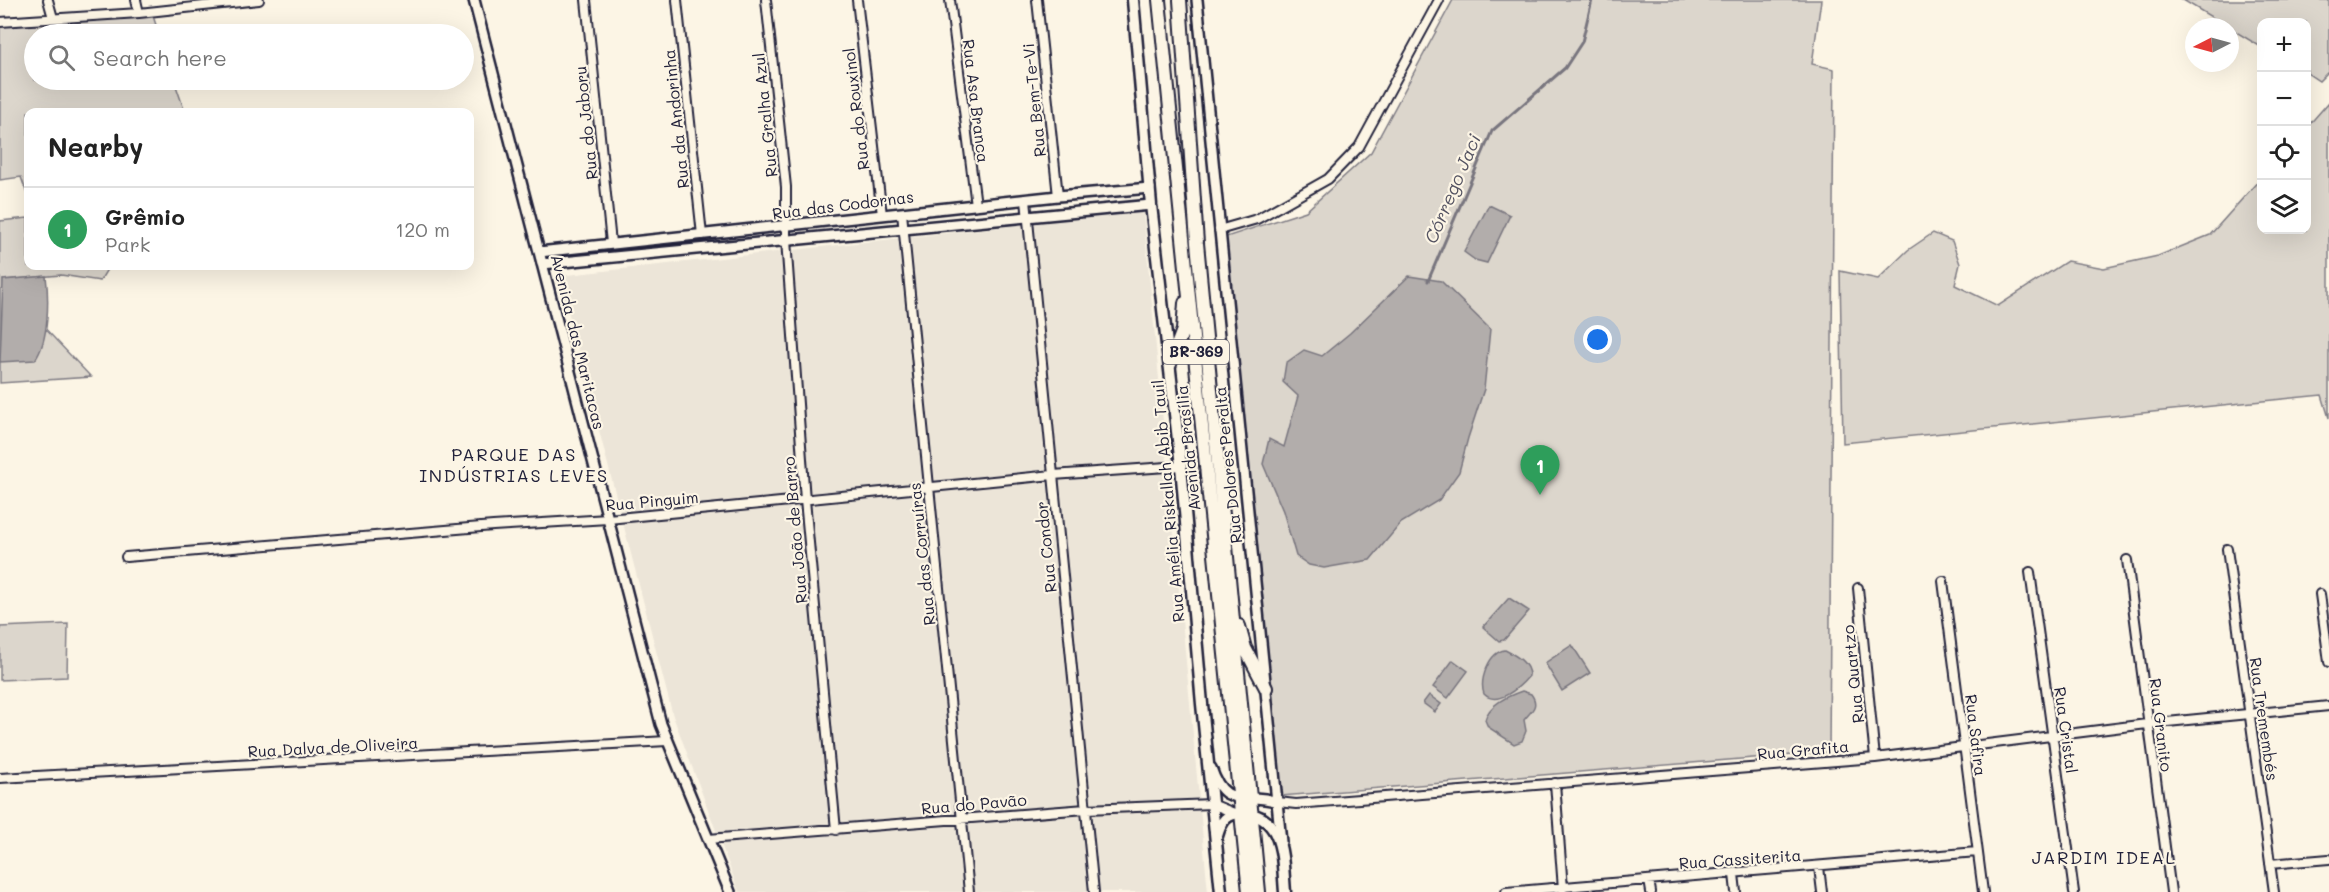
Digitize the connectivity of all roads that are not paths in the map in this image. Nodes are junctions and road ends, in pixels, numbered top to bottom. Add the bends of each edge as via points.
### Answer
1 (48, 0) edge
2 (136, 0) edge
3 (259, 0) edge
4 (474, 0) edge
5 (586, 0) edge
6 (676, 0) edge
7 (766, 0) edge
8 (857, 0) edge
9 (950, 0) edge
10 (1037, 0) edge
11 (1133, 0) edge
12 (1159, 0) edge
13 (1180, 0) edge
14 (1197, 0) edge
15 (1439, 0) edge
16 (225, 2) edge
17 (139, 13) junction
18 (53, 18) junction
19 (0, 22) edge
20 (1150, 189) junction
21 (1058, 196) junction
22 (1026, 200) junction
23 (975, 205) junction
24 (1151, 205) junction
25 (902, 213) junction
26 (882, 216) junction
27 (1028, 217) junction
28 (864, 218) junction
29 (786, 227) junction
30 (904, 229) junction
31 (1219, 230) junction
32 (867, 233) junction
33 (702, 235) junction
34 (674, 237) junction
35 (786, 240) junction
36 (611, 243) junction
37 (539, 252) junction
38 (676, 252) junction
39 (1187, 260) junction
40 (542, 264) junction
41 (1170, 364) junction
42 (1181, 466) junction
43 (1053, 476) junction
44 (929, 488) junction
45 (805, 500) junction
46 (608, 519) junction
47 (2227, 549) dead end
48 (126, 558) dead end
49 (2127, 560) dead end
50 (2030, 572) dead end
51 (1943, 581) dead end
52 (1230, 585) junction
53 (1858, 588) dead end
54 (2320, 594) dead end
55 (2329, 662) edge
56 (1266, 688) junction
57 (2329, 706) edge
58 (2250, 715) junction
59 (2147, 724) junction
60 (2054, 736) junction
61 (667, 741) junction
62 (1964, 745) junction
63 (1875, 758) junction
64 (1208, 759) junction
65 (1273, 770) junction
66 (0, 778) edge
67 (1555, 783) junction
68 (1249, 798) junction
69 (1278, 802) junction
70 (1212, 804) junction
71 (1086, 809) junction
72 (1242, 813) junction
73 (962, 820) junction
74 (836, 830) junction
75 (1217, 836) junction
76 (708, 839) junction
77 (1282, 852) junction
78 (1977, 852) junction
79 (2329, 859) edge
80 (2270, 864) junction
81 (1819, 867) junction
82 (1734, 873) junction
83 (1649, 880) junction
84 (1563, 890) edge
85 (730, 892) edge
86 (969, 892) edge
87 (1094, 892) edge
88 (1221, 892) edge
89 (1248, 892) edge
90 (1259, 892) edge
91 (1285, 892) edge
92 (1506, 892) edge
93 (1651, 892) edge
94 (1736, 892) edge
95 (1822, 892) edge
96 (1983, 892) edge
97 (2074, 892) edge
98 (2170, 892) edge
99 (2274, 892) edge

1 - 18 street
2 - 17 street
3 - 16 street
4 - 37 street, Avenida das Maritacas
5 - 36 street, Rua do Jaboru
6 - 33 street, Rua da Andorinha
7 - 29 street, Rua Gralha Azul via 786,187
8 - 26 street, Rua do Rouxinol
9 - 23 street, Rua Asa Branca
10 - 21 street, Rua Bem-Te-Vi
11 - 20 main road, Rua Amélia Riskallah Abib Tauil
12 - 39 highway, Avenida Brasília / BR-369
13 - 52 highway, Avenida Brasília / BR-369 via 1197,243
14 - 31 street, Rua Dolores Peralta
15 - 31 street via 1359,147 1328,179 1257,219
16 - 17 street
17 - 18 street
18 - 19 street
20 - 21 street, Rua das Codornas
20 - 24 main road, Rua Amélia Riskallah Abib Tauil
21 - 22 street, Rua das Codornas
22 - 23 street, Rua das Codornas
22 - 27 street, Rua Condor
23 - 25 street, Rua das Codornas
24 - 27 street, Rua das Codornas
24 - 41 main road, Rua Amélia Riskallah Abib Tauil
25 - 26 street, Rua das Codornas
25 - 30 street, Rua das Corruíras
26 - 28 street, Rua das Codornas
27 - 30 street, Rua das Codornas
27 - 43 street, Rua Condor
28 - 29 street, Rua das Codornas
28 - 32 street
29 - 33 street, Rua das Codornas
29 - 35 street, Rua João de Barro
30 - 32 street, Rua das Codornas
30 - 44 street, Rua das Corruíras
31 - 56 street, Rua Dolores Peralta
32 - 35 street, Rua das Codornas
33 - 34 street, Rua das Codornas
34 - 36 street, Rua das Codornas
34 - 38 street
35 - 38 street, Rua das Codornas
35 - 45 street, Rua João de Barro
36 - 37 street, Rua das Codornas
37 - 40 street, Avenida das Maritacas
38 - 40 street, Rua das Codornas
39 - 41 highway via 1183,330
39 - 68 highway, Avenida Brasília / BR-369
40 - 46 street, Avenida das Maritacas
41 - 42 main road, Rua Amélia Riskallah Abib Tauil
42 - 43 street, Rua Pinguim
42 - 64 main road, Rua Amélia Riskallah Abib Tauil
43 - 44 street, Rua Pinguim
43 - 71 street, Rua Condor
44 - 45 street, Rua Pinguim
44 - 73 street, Rua das Corruíras
45 - 46 street, Rua Pinguim
45 - 74 street, Rua João de Barro
46 - 48 street, Rua Pinguim
46 - 61 street, Avenida das Maritacas
47 - 58 street, Rua Tremembés
49 - 59 street, Rua Granito
50 - 60 street, Rua Cristal
51 - 62 street, Rua Safira
52 - 56 highway via 1245,648
52 - 68 highway, Avenida Brasília / BR-369
53 - 63 street, Rua Quartzo
54 - 55 street
56 - 65 street, Rua Dolores Peralta
57 - 58 street, Rua Grafita
58 - 59 street, Rua Grafita
58 - 80 street, Rua Tremembés
59 - 60 street, Rua Grafita
59 - 98 street, Rua Granito
60 - 62 street, Rua Grafita
60 - 97 street, Rua Cristal
61 - 66 street, Rua Dalva de Oliveira
61 - 76 street, Avenida das Maritacas
62 - 63 street, Rua Grafita
62 - 78 street, Rua Safira
63 - 67 street, Rua Grafita
64 - 68 street via 1219,788 1232,797
64 - 70 main road, Rua Amélia Riskallah Abib Tauil
65 - 68 street via 1267,789
65 - 69 street, Rua Dolores Peralta
67 - 69 street, Rua Grafita via 1296,804
67 - 84 street
68 - 69 street
68 - 72 highway, Avenida Brasília / BR-369
69 - 77 street, Rua Dolores Peralta
70 - 71 street, Rua do Pavão
70 - 72 street, Rua do Pavão
70 - 75 main road, Rua Amélia Riskallah Abib Tauil
71 - 73 street, Rua do Pavão
71 - 87 street, Rua Condor
72 - 75 main road via 1226,817
72 - 77 main road via 1259,815 1268,821
72 - 89 highway, Avenida Brasília / BR-369
72 - 90 highway, Avenida Brasília / BR-369
73 - 74 street, Rua do Pavão
73 - 86 street, Rua das Corruíras
74 - 76 street, Rua do Pavão
75 - 88 main road, Rua Amélia Riskallah Abib Tauil
76 - 85 street, Avenida das Maritacas
77 - 91 main road, Rua Dolores Peralta
78 - 81 street, Rua Cassiterita
78 - 96 street, Rua Safira
79 - 80 street
80 - 99 street, Rua Tremembés
81 - 82 street, Rua Cassiterita
81 - 95 street
82 - 83 street, Rua Cassiterita
82 - 94 street
83 - 84 street, Rua Cassiterita
83 - 93 street
84 - 92 street, Rua Cassiterita

